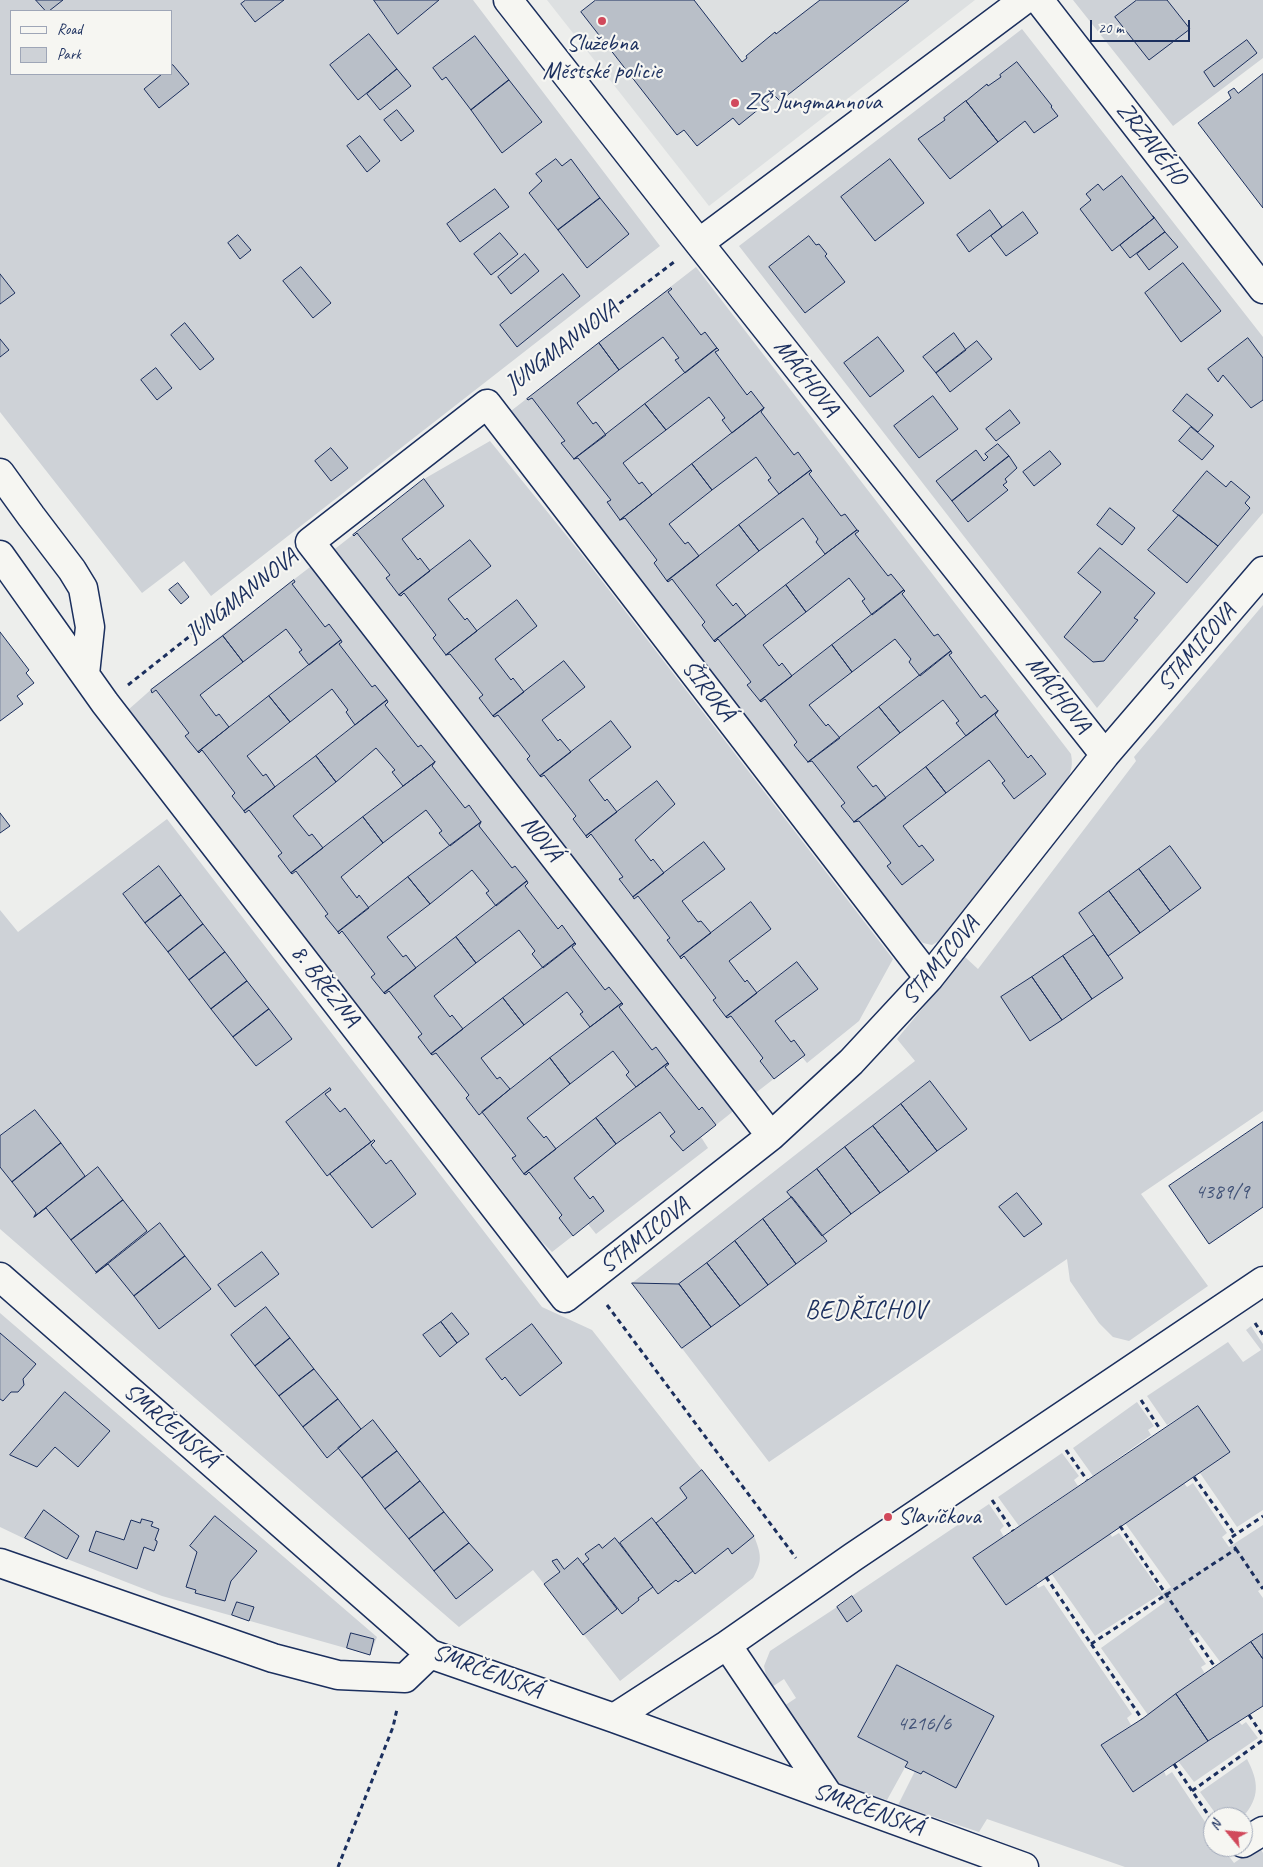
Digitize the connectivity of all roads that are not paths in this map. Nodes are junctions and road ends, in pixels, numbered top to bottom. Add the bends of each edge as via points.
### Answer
1 (508, 0) edge
2 (1024, 0) edge
3 (1039, 0) edge
4 (699, 243) junction
5 (1263, 289) edge
6 (487, 404) joint
7 (1, 477) edge
8 (310, 542) joint
9 (0, 555) edge
10 (1263, 571) edge
11 (85, 674) junction
12 (1105, 755) junction
13 (929, 978) junction
14 (771, 1136) junction
15 (0, 1277) edge
16 (1263, 1281) edge
17 (565, 1298) joint
18 (0, 1563) edge
19 (728, 1644) junction
20 (430, 1654) junction
21 (614, 1718) junction
22 (829, 1796) junction
23 (1024, 1867) edge

1 - 4 street, MÁCHOVA
2 - 4 street
3 - 5 street, ZRZAVÉHO
4 - 12 street, MÁCHOVA
6 - 8 street, JUNGMANNOVA
6 - 13 street, ŠIROKÁ
7 - 11 street via 83,588 90,627
8 - 14 street, NOVÁ
9 - 11 street, 8. BŘEZNA
10 - 12 street, STAMICOVA
11 - 17 street, 8. BŘEZNA
12 - 13 street, STAMICOVA
13 - 14 street, STAMICOVA via 851,1062
14 - 17 street, STAMICOVA
15 - 20 street, SMRČENSKÁ
16 - 19 street
18 - 20 street via 272,1658 338,1675 405,1678
19 - 21 street
19 - 22 street
20 - 21 street, SMRČENSKÁ
21 - 22 street, SMRČENSKÁ
22 - 23 street, SMRČENSKÁ

